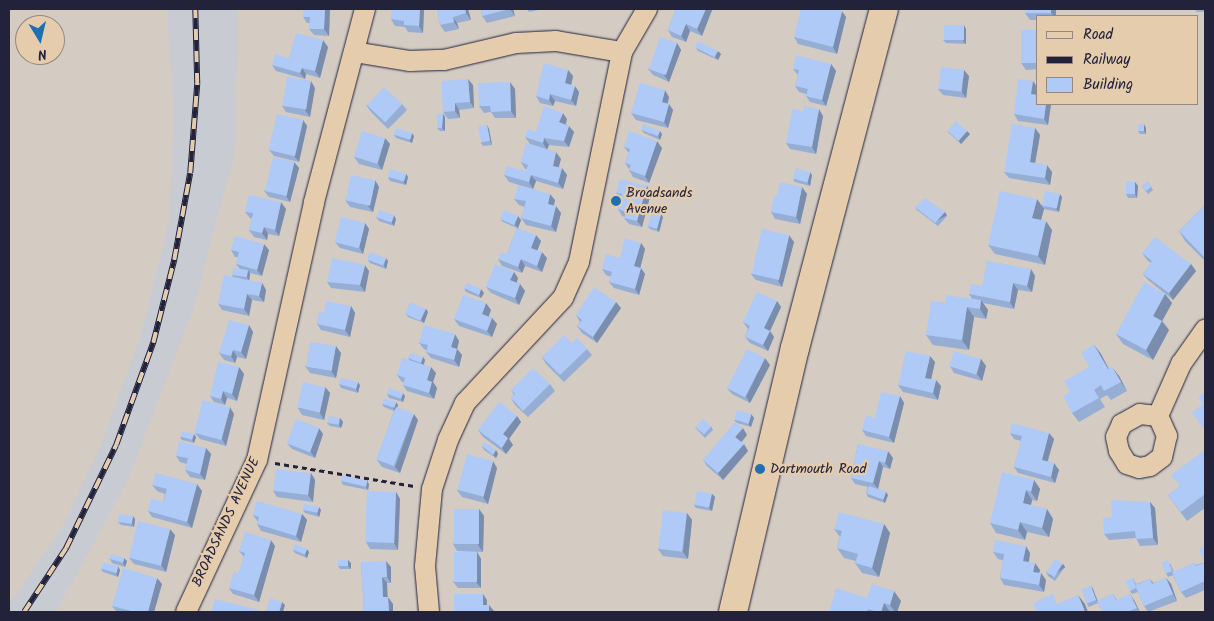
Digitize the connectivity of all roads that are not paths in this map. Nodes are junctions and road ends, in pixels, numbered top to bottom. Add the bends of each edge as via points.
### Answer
1 (365, 9) edge
2 (647, 9) edge
3 (884, 9) edge
4 (354, 52) junction
5 (622, 52) junction
6 (1205, 330) edge
7 (1158, 416) dead end
8 (186, 612) edge
9 (430, 612) edge
10 (732, 612) edge

1 - 4 street, BROADSANDS AVENUE
2 - 5 street
3 - 10 main road via 795,348
4 - 5 street via 410,61 444,60 516,43 556,41
4 - 8 street, BROADSANDS AVENUE via 314,202 257,460
5 - 9 street via 579,262 563,298 465,403 448,440 432,489 425,566
6 - 7 street via 1181,364

